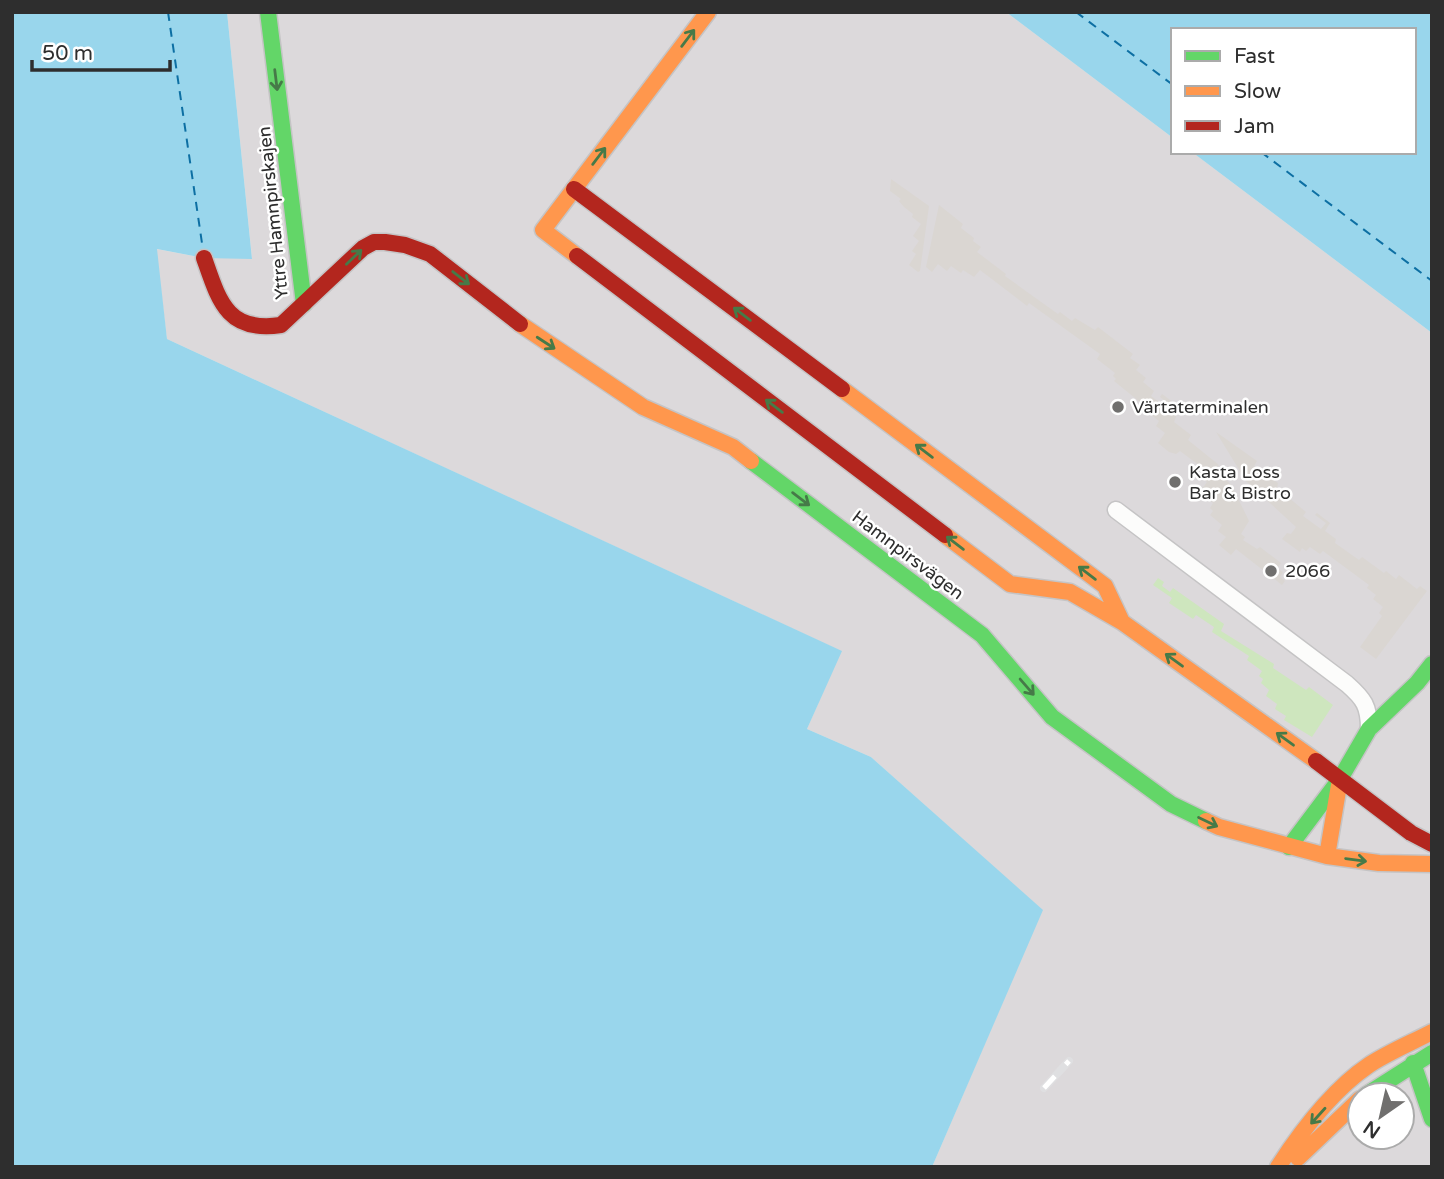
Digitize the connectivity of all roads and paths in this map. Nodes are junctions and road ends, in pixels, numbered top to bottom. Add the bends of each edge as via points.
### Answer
1 (268, 12) edge
2 (708, 12) edge
3 (574, 189) junction
4 (204, 258) dead end
5 (304, 304) junction
6 (1116, 510) dead end
7 (1122, 622) junction
8 (1432, 664) edge
9 (1369, 729) junction
10 (1340, 779) junction
11 (1432, 844) edge
12 (1289, 847) junction
13 (1327, 856) junction
14 (1432, 864) edge
15 (1432, 1032) edge
16 (1409, 1044) junction
17 (1432, 1053) edge
18 (1413, 1063) junction
19 (1387, 1081) edge
20 (1346, 1113) edge
21 (1432, 1119) edge
22 (1279, 1167) edge
23 (1289, 1167) edge

1 -> 5 main road, Yttre Hamnpirskajen
3 -> 2 main road
7 -> 3 main road via 1105,586
7 -> 3 main road via 1070,592 1010,584 543,230
4 - 5 main road, Yttre Hamnpirskajen via 219,300 245,325 281,325
5 -> 12 main road, Hamnpirsvägen via 374,242 405,245 430,254 535,336 643,407 733,447 982,635 1052,717 1171,804 1219,827
6 - 9 street via 1347,684 1362,697
10 -> 7 main road
8 - 9 main road
9 - 10 main road
10 - 11 main road
10 - 12 main road
10 - 13 main road
12 - 13 main road, Hamnpirsvägen
13 -> 14 main road, Hamnpirsvägen
15 - 16 main road
16 - 18 main road
16 -> 22 main road via 1350,1081
17 - 18 main road
18 - 19 main road
18 - 21 main road
20 - 23 main road

